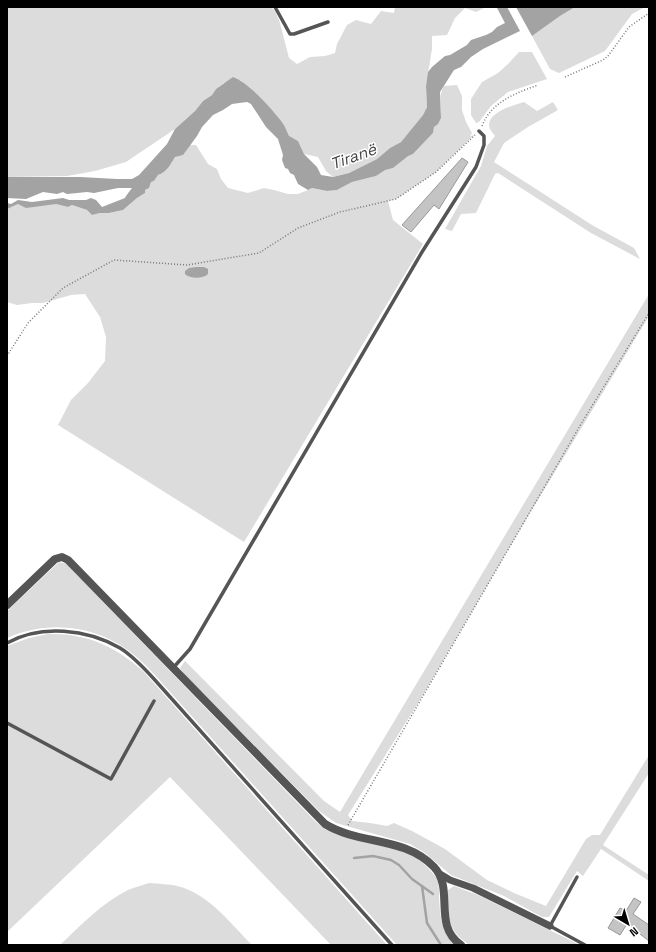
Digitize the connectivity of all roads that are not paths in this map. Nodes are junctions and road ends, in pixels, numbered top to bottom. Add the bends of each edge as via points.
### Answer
1 (275, 7) edge
2 (328, 22) dead end
3 (479, 131) road end
4 (7, 605) edge
5 (7, 643) edge
6 (172, 668) junction
7 (154, 701) dead end
8 (7, 723) edge
9 (440, 874) junction
10 (577, 877) dead end
11 (550, 926) junction
12 (392, 945) edge
13 (461, 945) edge
14 (585, 945) edge

1 - 2 lane via 290,34
3 - 6 lane via 484,136 484,145 476,167 422,252 190,649
4 - 6 street via 54,559 62,557 75,566
5 - 12 lane via 22,636 45,632 76,632 108,642 132,657
6 - 9 street via 325,824 346,834 404,847 422,857
7 - 8 lane via 111,779
9 - 11 street
9 - 13 street via 444,890 446,923 456,942
10 - 11 lane
11 - 14 lane

